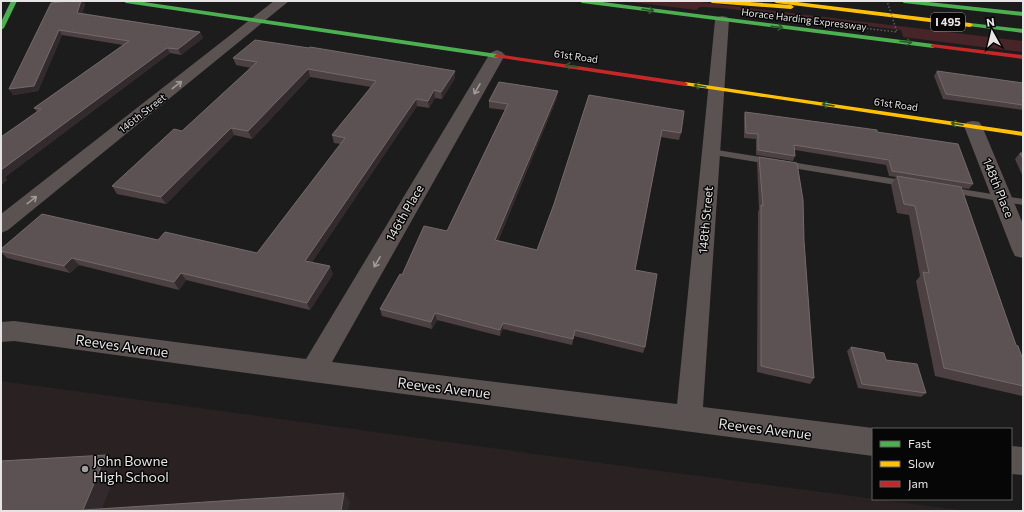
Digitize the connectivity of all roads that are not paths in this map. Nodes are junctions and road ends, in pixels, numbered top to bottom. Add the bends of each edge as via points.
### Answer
1 (14, 1) edge
2 (126, 1) edge
3 (282, 1) edge
4 (582, 1) edge
5 (712, 1) edge
6 (776, 1) edge
7 (904, 1) edge
8 (874, 13) junction
9 (1023, 14) edge
10 (259, 20) junction
11 (722, 20) junction
12 (1, 28) edge
13 (1023, 31) edge
14 (497, 55) junction
15 (1023, 57) edge
16 (717, 88) junction
17 (973, 126) junction
18 (1023, 134) edge
19 (711, 152) junction
20 (919, 185) edge
21 (942, 189) edge
22 (1002, 199) junction
23 (1023, 202) edge
24 (1, 225) edge
25 (1023, 250) edge
26 (6, 330) edge
27 (313, 371) junction
28 (689, 420) junction
29 (872, 442) edge
30 (1012, 460) edge
31 (1023, 461) edge

1 - 12 main road
2 - 10 main road, 61st Road
3 - 10 street, 146th Street
4 -> 11 main road, Horace Harding Expressway
5 - 8 main road
6 - 8 main road, I 495
7 - 9 main road, I 495
8 - 13 main road, I 495
10 - 14 main road, 61st Road
24 -> 10 street, 146th Street
11 -> 15 main road, Horace Harding Expressway
11 - 16 street, 148th Street
16 -> 14 main road, 61st Road
14 -> 27 street, 146th Place
17 -> 16 main road, 61st Road
16 - 19 street, 148th Street
17 - 18 main road, 61st Road
17 - 22 street, 148th Place
19 - 20 lane
19 - 28 street, 148th Street
21 - 22 lane
22 - 23 lane
22 - 25 street, 148th Place
26 - 27 street, Reeves Avenue
27 - 28 street, Reeves Avenue
28 - 29 street, Reeves Avenue
30 - 31 street

